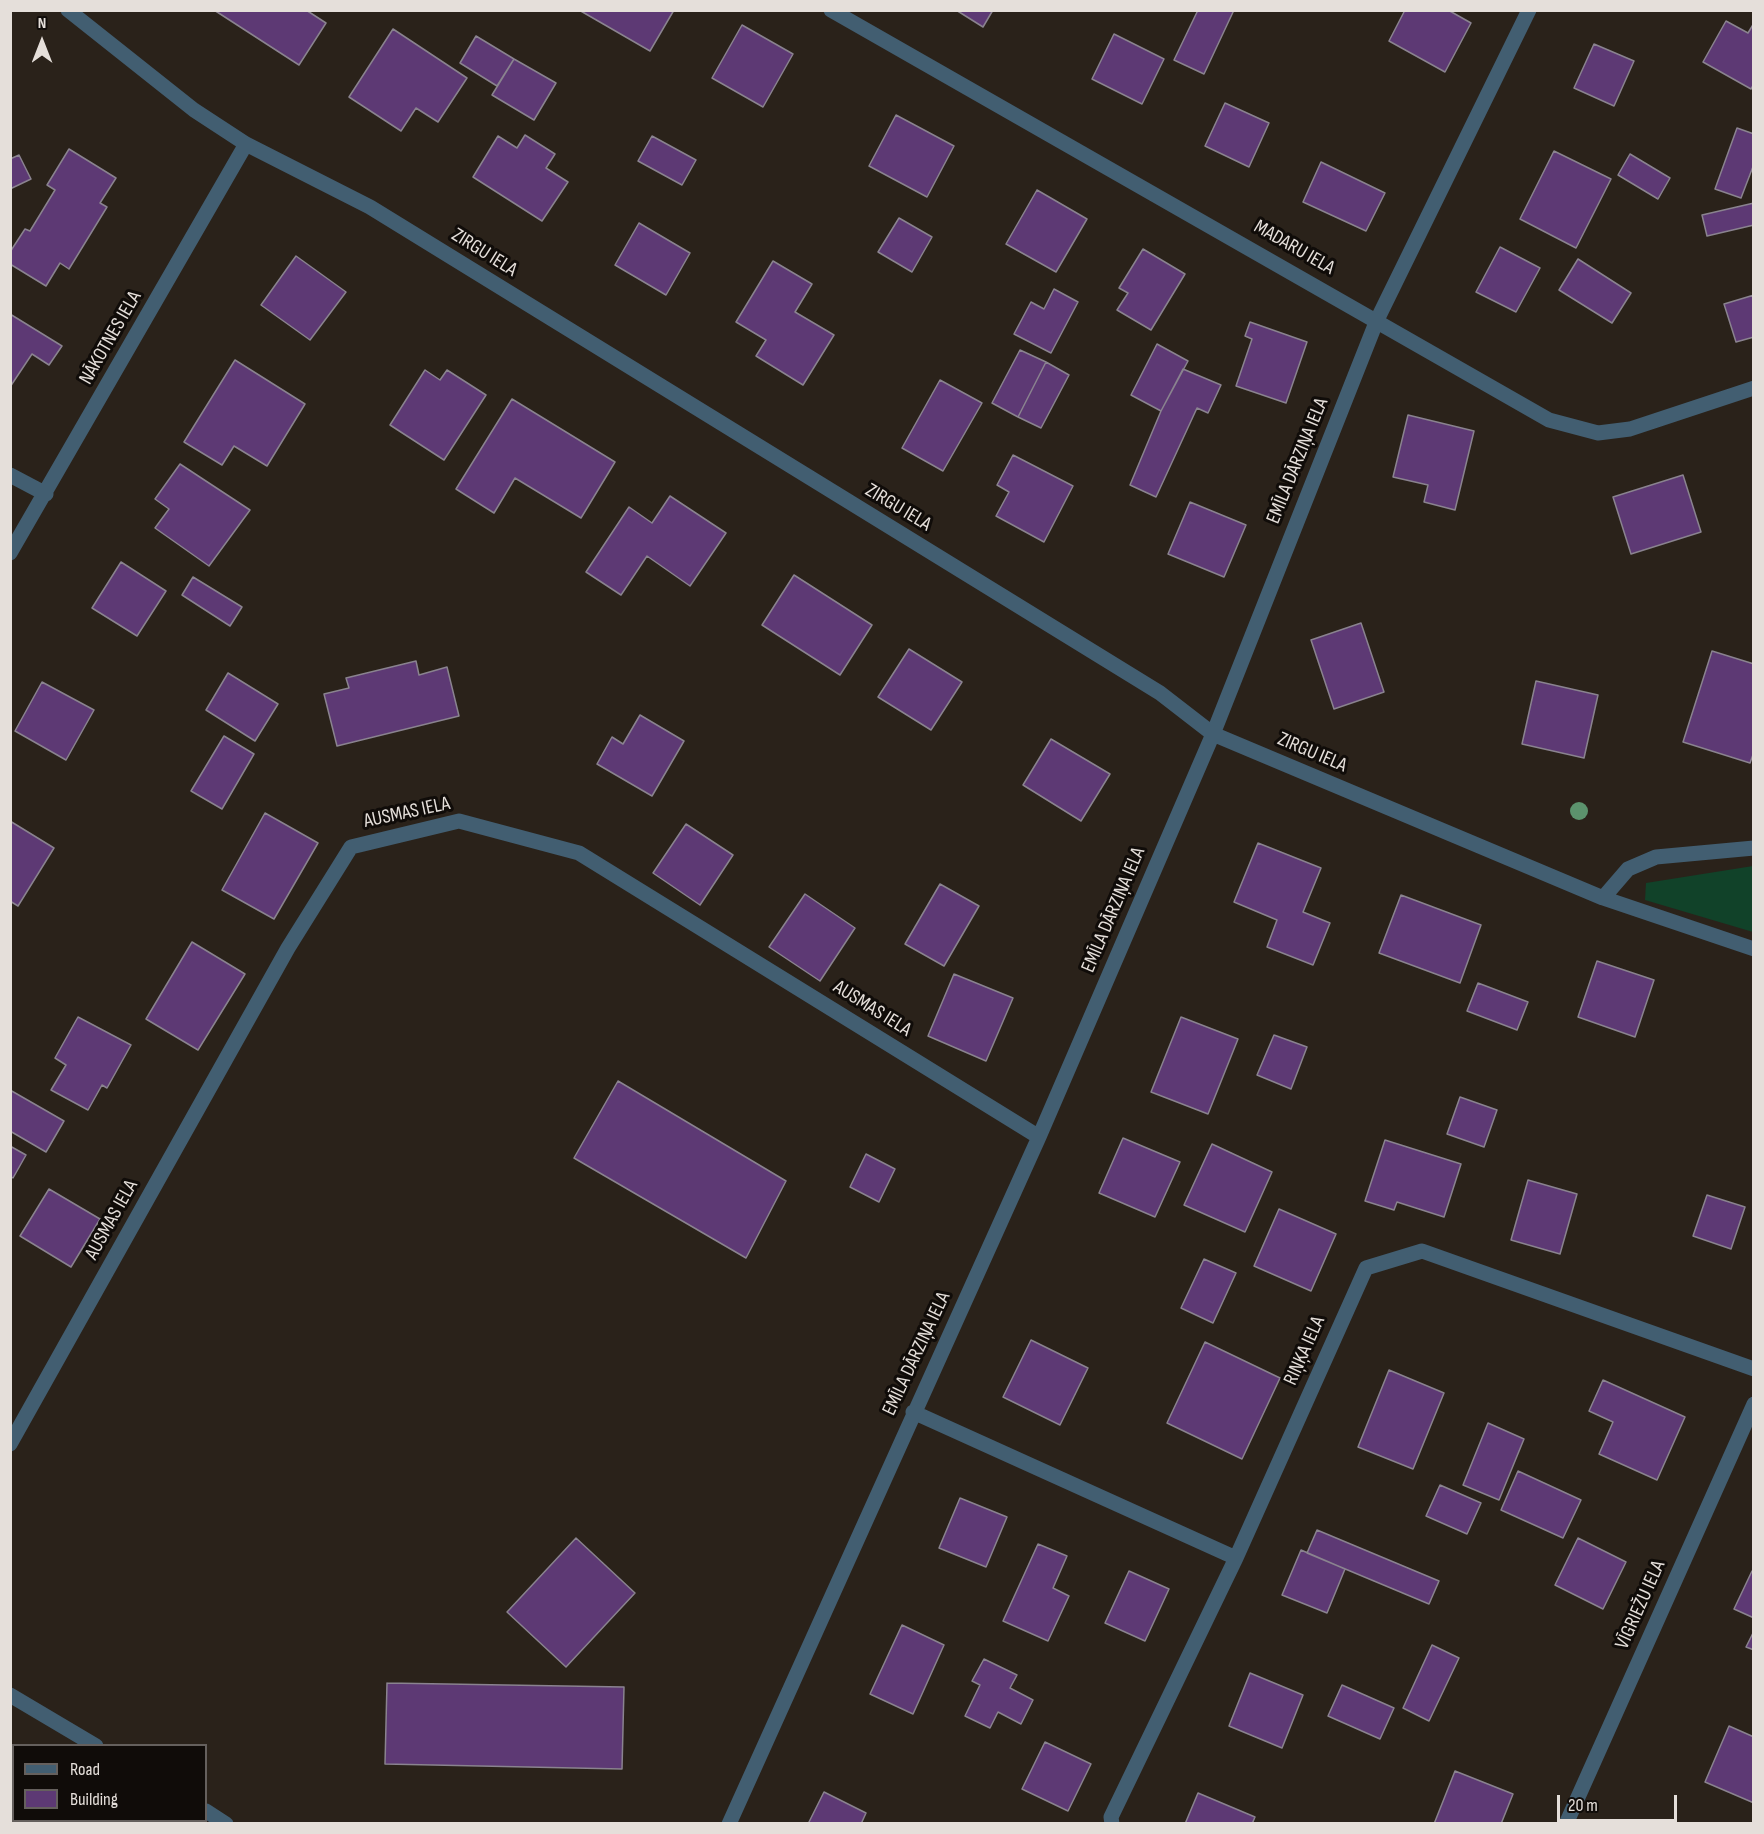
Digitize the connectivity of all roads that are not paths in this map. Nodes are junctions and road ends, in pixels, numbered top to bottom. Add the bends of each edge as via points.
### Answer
1 (68, 10) edge
2 (831, 10) edge
3 (1529, 10) edge
4 (246, 144) junction
5 (1377, 320) junction
6 (1754, 388) edge
7 (10, 475) edge
8 (46, 494) junction
9 (10, 554) edge
10 (1213, 734) junction
11 (1754, 848) edge
12 (1603, 898) junction
13 (1754, 949) edge
14 (1039, 1137) junction
15 (1754, 1369) edge
16 (1754, 1404) edge
17 (913, 1412) junction
18 (10, 1444) edge
19 (1236, 1558) junction
20 (10, 1695) edge
21 (93, 1744) edge
22 (207, 1812) edge
23 (226, 1824) edge
24 (729, 1824) edge
25 (1112, 1824) edge
26 (1566, 1824) edge

1 - 4 street, ZIRGU IELA via 194,110
2 - 5 street, MADARU IELA
3 - 5 street, EMĪLA DĀRZIŅA IELA
4 - 8 street, NĀKOTNES IELA
4 - 10 street, ZIRGU IELA via 370,207 1160,693
5 - 6 street, MADARU IELA via 1549,420 1598,433 1630,429
5 - 10 street, EMĪLA DĀRZIŅA IELA
7 - 8 street
8 - 9 street, NĀKOTNES IELA
10 - 12 street, ZIRGU IELA
10 - 14 street, EMĪLA DĀRZIŅA IELA
11 - 12 street via 1656,857 1628,869
12 - 13 street, ZIRGU IELA
14 - 17 street, EMĪLA DĀRZIŅA IELA
14 - 18 street, AUSMAS IELA via 579,853 459,821 351,847 288,948
15 - 19 street, RIŅĶA IELA via 1422,1251 1366,1268
16 - 26 street, VĪGRIEŽU IELA
17 - 19 street
17 - 24 street, EMĪLA DĀRZIŅA IELA
19 - 25 street, RIŅĶA IELA via 1111,1817
20 - 21 street
22 - 23 street

